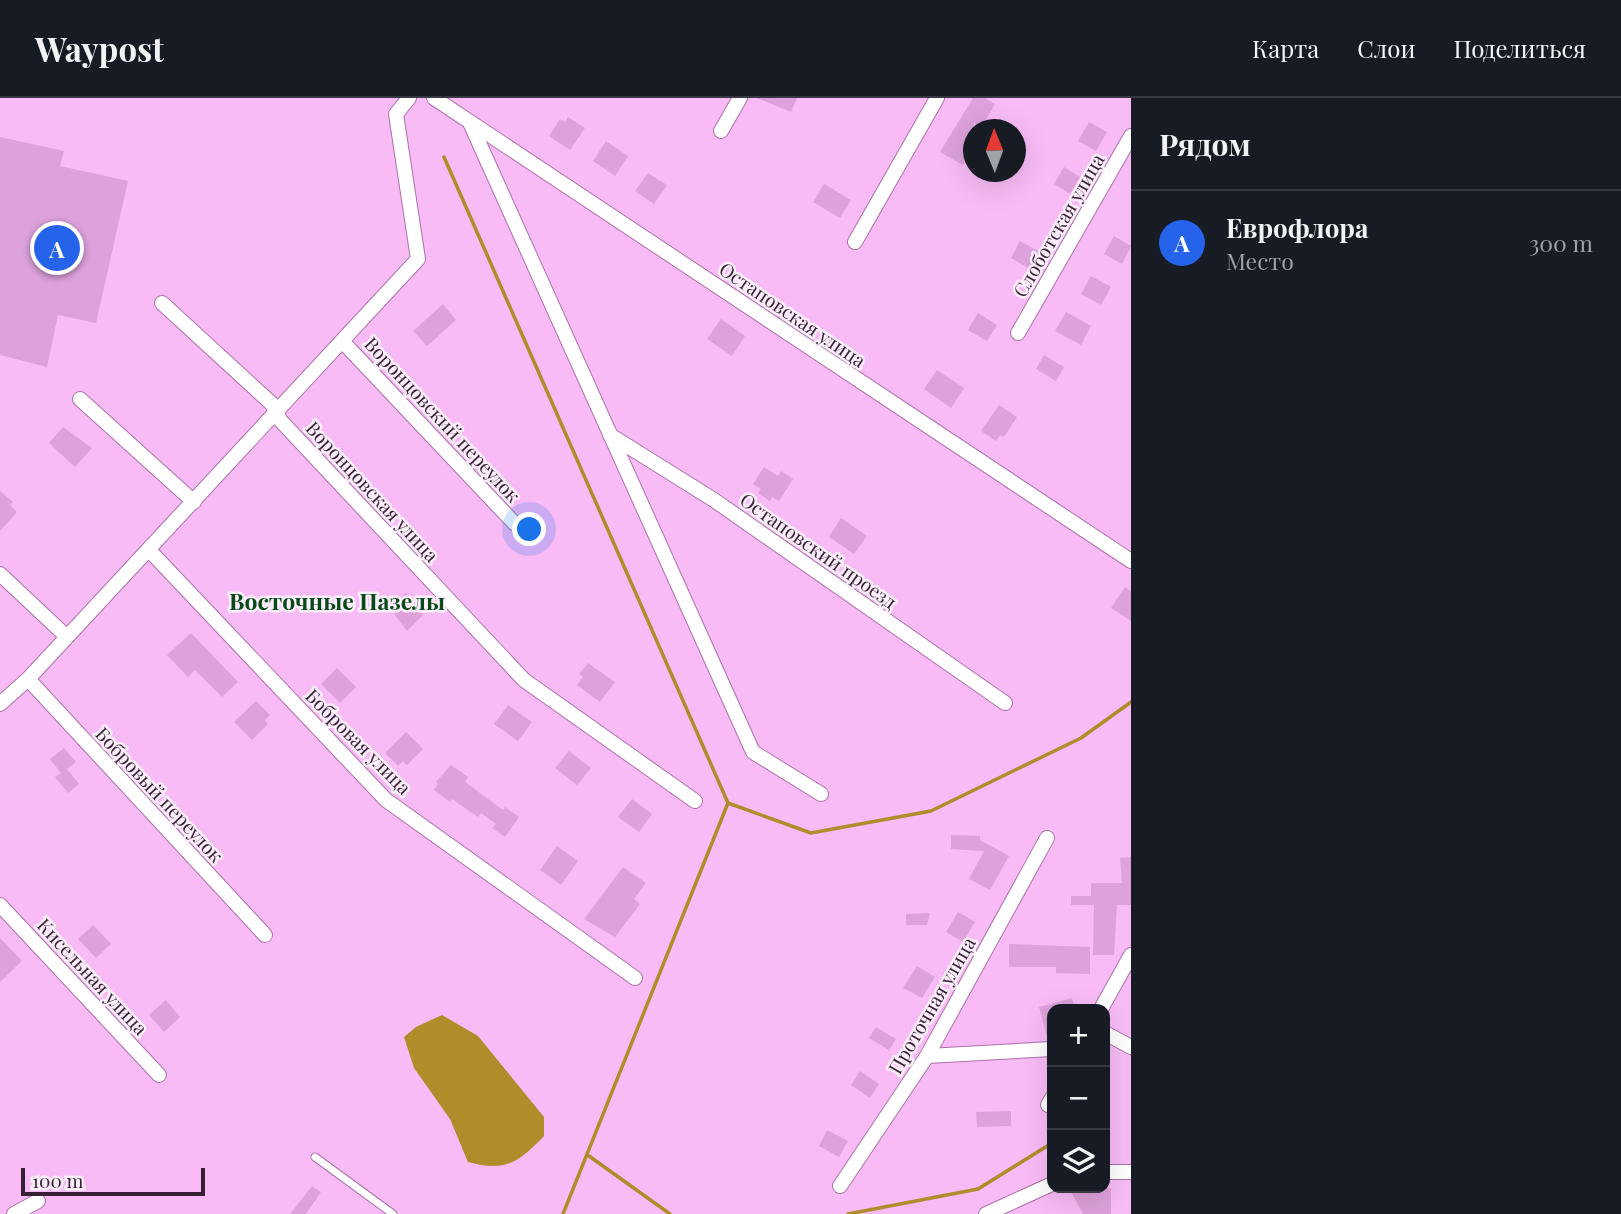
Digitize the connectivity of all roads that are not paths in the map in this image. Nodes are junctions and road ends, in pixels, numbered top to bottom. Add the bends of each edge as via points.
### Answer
1 (409, 98) edge
2 (433, 98) edge
3 (740, 98) edge
4 (937, 98) edge
5 (471, 123) junction
6 (721, 131) dead end
7 (1131, 136) edge
8 (855, 242) dead end
9 (162, 303) dead end
10 (1017, 333) dead end
11 (342, 341) junction
12 (80, 399) dead end
13 (275, 409) junction
14 (609, 434) junction
15 (194, 502) junction
16 (515, 524) dead end
17 (149, 550) junction
18 (1131, 561) edge
19 (0, 574) edge
20 (66, 636) junction
21 (28, 679) junction
22 (1005, 703) dead end
23 (0, 704) edge
24 (821, 794) dead end
25 (695, 801) dead end
26 (1047, 838) dead end
27 (0, 905) edge
28 (265, 934) dead end
29 (1131, 955) edge
30 (635, 978) dead end
31 (1104, 1004) edge
32 (1110, 1036) edge
33 (1131, 1047) edge
34 (1047, 1049) edge
35 (928, 1056) junction
36 (159, 1075) dead end
37 (315, 1157) dead end
38 (1110, 1172) edge
39 (1131, 1172) edge
40 (840, 1186) dead end
41 (1047, 1186) edge
42 (38, 1201) dead end
43 (14, 1214) edge
44 (393, 1214) edge
45 (986, 1214) edge

1 - 11 street via 396,114 418,259
2 - 5 street, Остаповская улица
3 - 6 street
4 - 8 street
5 - 14 street
5 - 18 street, Остаповская улица
7 - 10 street, Слоботская улица
9 - 13 street, Воронцовская улица
11 - 13 street
11 - 16 street, Воронцовский переулок
12 - 15 street
13 - 15 street
13 - 25 street, Воронцовская улица via 280,420 524,680
14 - 22 street, Остаповский проезд via 714,500
14 - 24 street via 753,752
15 - 17 street
17 - 20 street
17 - 30 street, Бобровая улица via 386,800
19 - 20 street
20 - 21 street
21 - 23 street
21 - 28 street, Бобровый переулок
26 - 35 street, Проточная улица
27 - 36 street, Кисельная улица
29 - 31 street
32 - 33 street
34 - 35 street
35 - 40 street, Проточная улица
37 - 44 lane
38 - 39 street
41 - 45 street
42 - 43 street

